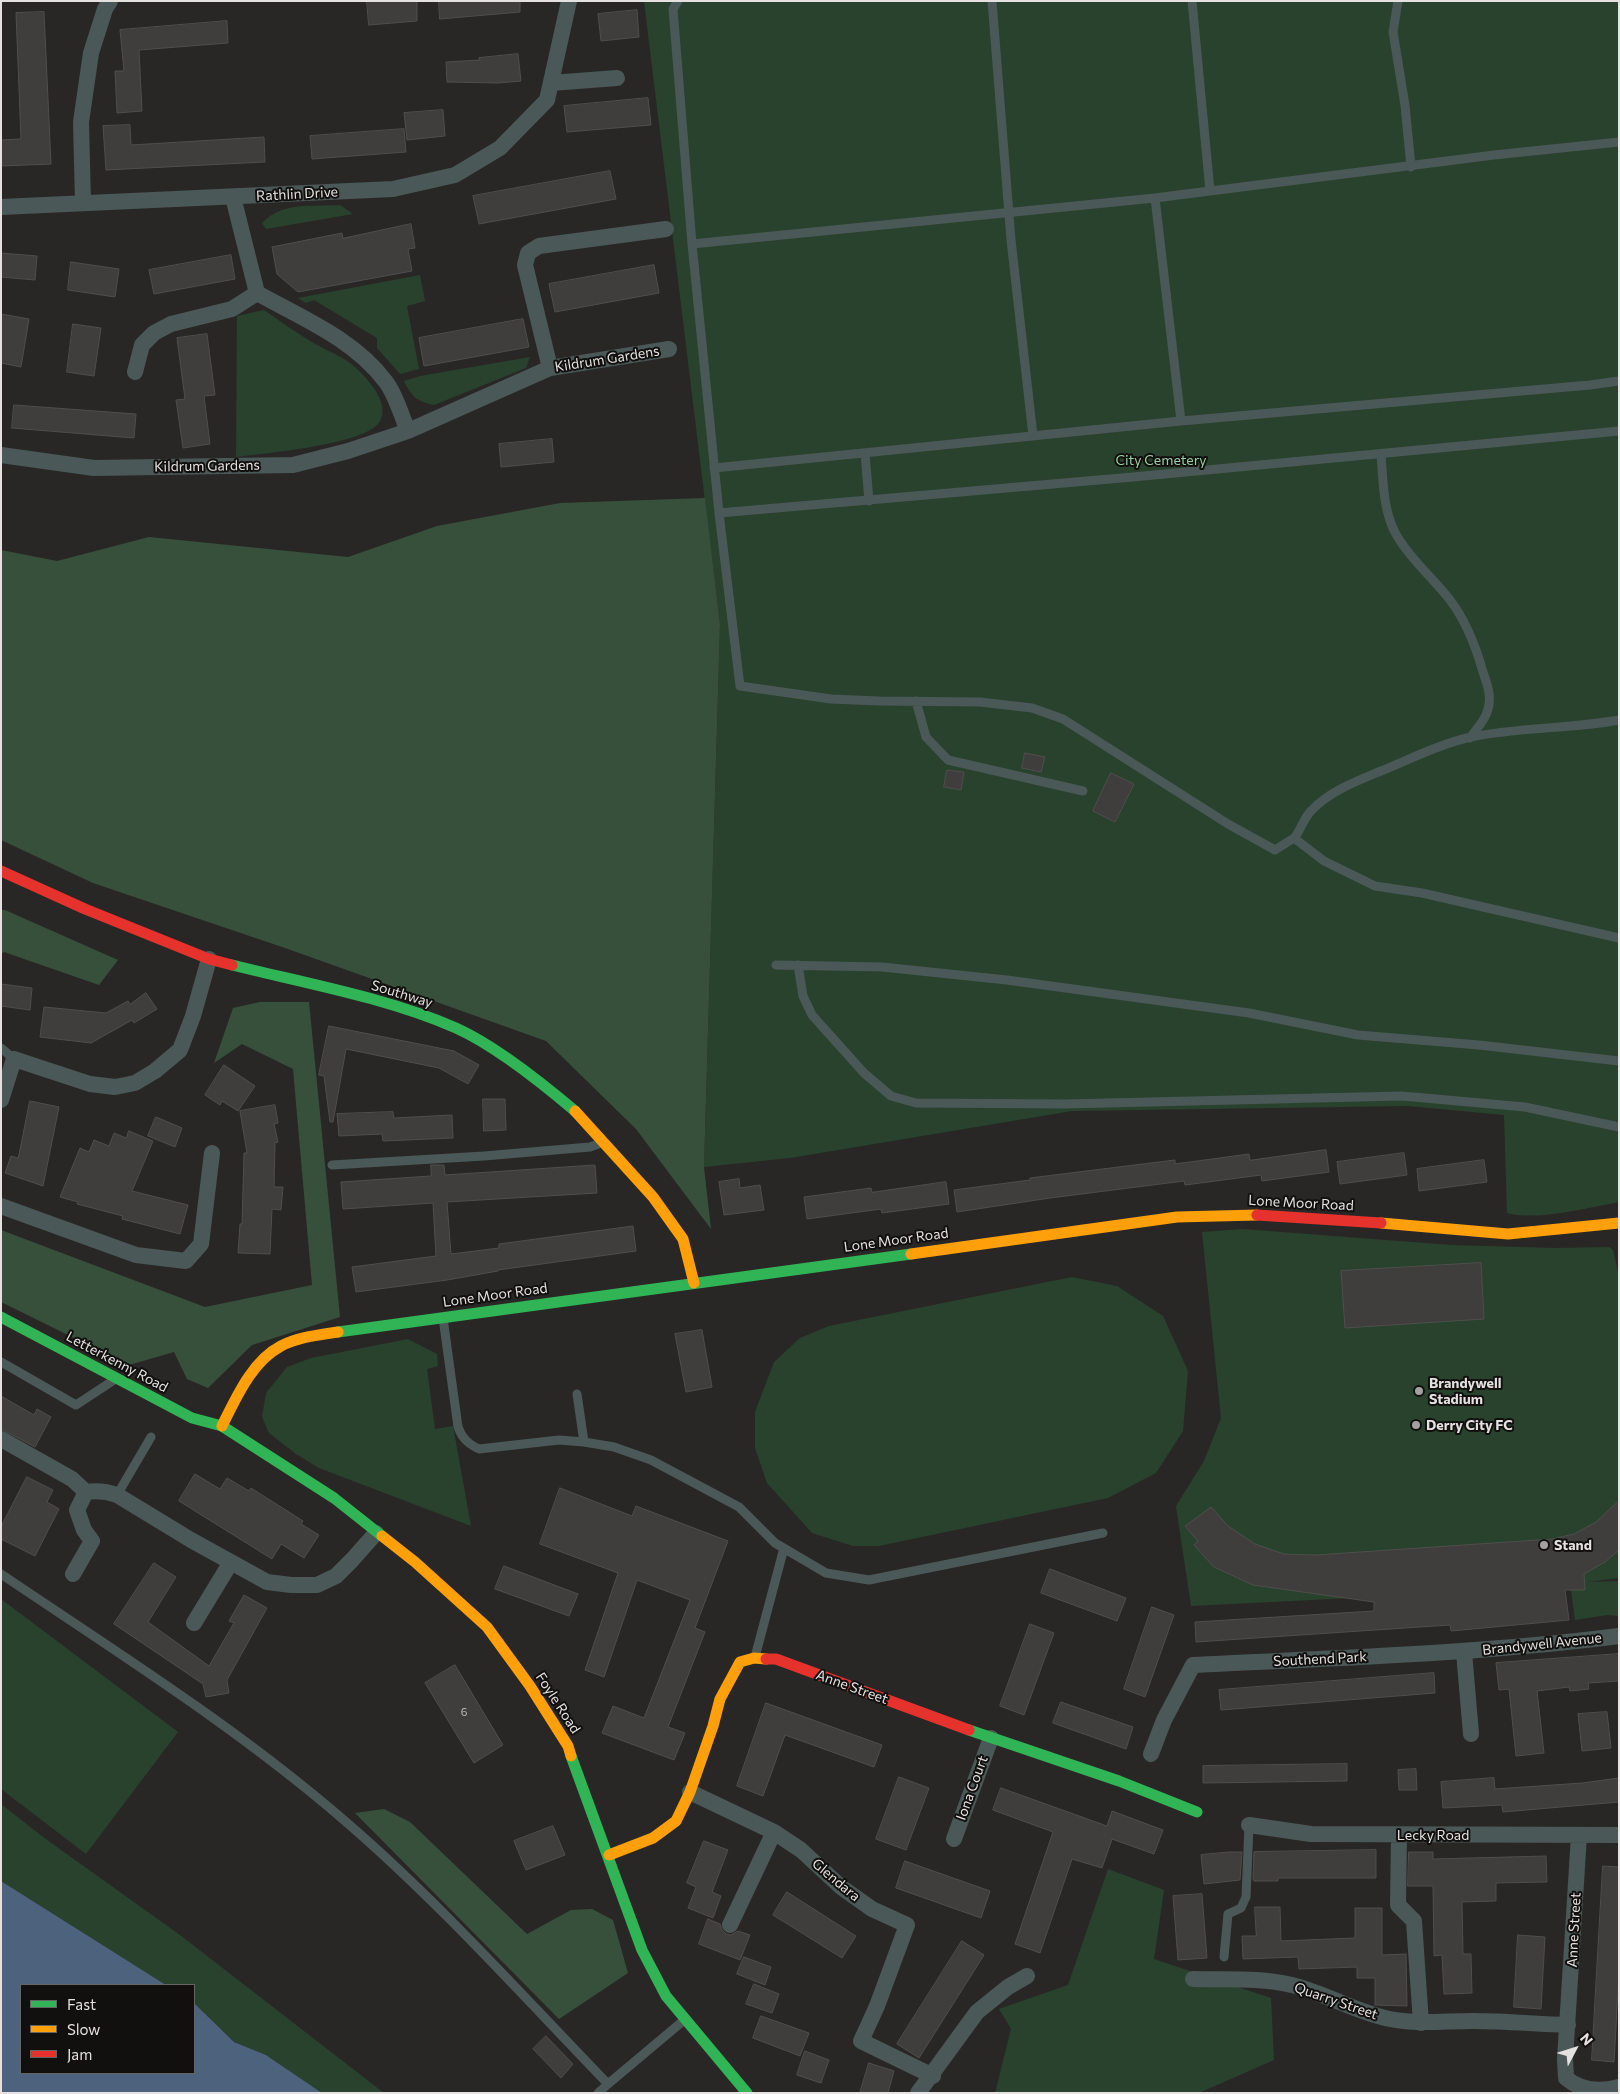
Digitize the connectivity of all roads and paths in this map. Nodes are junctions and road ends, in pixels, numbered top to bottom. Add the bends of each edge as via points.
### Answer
1 (110, 1) edge
2 (569, 1) edge
3 (678, 1) edge
4 (992, 1) edge
5 (1192, 1) edge
6 (1398, 1) edge
7 (617, 78) dead end
8 (551, 83) junction
9 (1619, 142) edge
10 (1411, 167) junction
11 (1210, 191) junction
12 (233, 197) junction
13 (1155, 198) junction
14 (83, 203) junction
15 (1, 207) edge
16 (1009, 212) junction
17 (666, 228) dead end
18 (692, 244) junction
19 (257, 293) junction
20 (670, 349) dead end
21 (550, 368) junction
22 (135, 372) dead end
23 (1619, 381) edge
24 (1181, 421) junction
25 (408, 431) junction
26 (1619, 431) edge
27 (1033, 436) junction
28 (865, 453) junction
29 (1381, 454) junction
30 (1, 455) edge
31 (714, 468) junction
32 (869, 501) junction
33 (719, 513) junction
34 (916, 702) junction
35 (1619, 720) edge
36 (1470, 738) junction
37 (1083, 791) dead end
38 (1294, 838) junction
39 (1, 871) edge
40 (1619, 938) edge
41 (209, 958) junction
42 (776, 965) dead end
43 (798, 965) junction
44 (1, 1048) edge
45 (14, 1059) junction
46 (1619, 1061) edge
47 (1, 1100) edge
48 (1619, 1127) edge
49 (604, 1143) junction
50 (212, 1153) dead end
51 (332, 1165) dead end
52 (1, 1206) edge
53 (1619, 1223) edge
54 (694, 1283) junction
55 (1, 1317) edge
56 (443, 1318) junction
57 (1, 1362) edge
58 (116, 1378) junction
59 (577, 1394) dead end
60 (222, 1426) junction
61 (151, 1437) dead end
62 (1, 1439) edge
63 (584, 1442) junction
64 (86, 1492) junction
65 (117, 1495) junction
66 (376, 1533) junction
67 (1103, 1533) dead end
68 (784, 1548) junction
69 (231, 1562) junction
70 (1, 1574) edge
71 (73, 1574) dead end
72 (194, 1623) dead end
73 (1619, 1636) edge
74 (1464, 1652) junction
75 (754, 1658) junction
76 (1471, 1734) dead end
77 (991, 1738) junction
78 (1151, 1754) dead end
79 (690, 1792) junction
80 (1197, 1812) dead end
81 (1249, 1825) joint
82 (774, 1832) junction
83 (1579, 1834) junction
84 (1399, 1835) junction
85 (1619, 1835) edge
86 (954, 1839) dead end
87 (609, 1855) junction
88 (730, 1925) dead end
89 (1224, 1957) dead end
90 (1027, 1976) dead end
91 (1193, 1979) dead end
92 (685, 2019) junction
93 (1421, 2023) junction
94 (1568, 2025) junction
95 (933, 2076) junction
96 (608, 2084) junction
97 (1619, 2087) edge
98 (598, 2093) edge
99 (747, 2093) edge
100 (918, 2093) edge

1 - 14 street via 91,53 81,122
2 - 8 street, Rathlin Drive
3 - 18 lane via 673,10
4 - 16 lane
5 - 11 lane
6 - 10 lane via 1392,32 1405,105
7 - 8 street
8 - 12 street, Rathlin Drive via 547,100 500,148 455,175 393,189
9 - 10 lane
10 - 11 lane
11 - 13 lane
12 - 14 street, Rathlin Drive
12 - 19 street
13 - 16 lane
13 - 24 lane
14 - 15 street, Rathlin Drive
16 - 18 lane
16 - 27 lane
17 - 21 street via 539,246 528,253 525,265
18 - 31 lane
19 - 22 street via 232,309 171,324 154,333 142,345
19 - 25 street via 337,337 367,360 387,383
20 - 21 street, Kildrum Gardens
21 - 25 street, Kildrum Gardens
23 - 24 lane
24 - 27 lane
25 - 30 street, Kildrum Gardens via 293,465 94,468
26 - 29 lane
27 - 28 lane
28 - 31 lane
28 - 32 lane
29 - 32 lane
29 - 36 lane via 1390,522 1414,560 1451,602 1469,633 1490,692 1488,710
31 - 33 lane
32 - 33 lane
33 - 34 lane via 740,686 831,699
34 - 37 lane via 926,737 948,760
34 - 38 lane via 980,702 1032,708 1063,719 1220,819 1275,850
35 - 36 lane via 1571,727 1522,729
36 - 38 lane via 1352,783 1325,798 1310,811
38 - 40 lane via 1324,861 1376,886 1422,893
39 - 41 main road, Southway via 85,909
41 - 45 street via 180,1050 135,1083 115,1087 90,1084
41 - 49 main road, Southway via 422,1014 458,1029 543,1084
42 - 43 lane
43 - 46 lane via 882,966 1007,980 1249,1013 1358,1035
43 - 48 lane via 803,996 812,1015 864,1073 891,1096 916,1103 1074,1104 1402,1096 1525,1108
44 - 45 lane
45 - 47 street
49 - 51 lane via 493,1155
49 - 54 main road, Southway via 653,1197 683,1239
50 - 52 street via 201,1244 186,1261 136,1254
53 - 54 main road, Lone Moor Road via 1508,1234 1386,1222 1247,1214 1177,1217
54 - 56 main road, Lone Moor Road
55 - 58 main road, Letterkenny Road
56 - 60 main road, Lone Moor Road via 311,1336 280,1346 252,1373
56 - 63 lane via 458,1427 468,1444 479,1450 559,1440
57 - 58 lane via 76,1405
58 - 60 main road, Letterkenny Road via 192,1418
59 - 63 lane
60 - 66 main road, Foyle Road via 334,1498
61 - 65 lane
62 - 64 street via 72,1479
63 - 68 lane via 614,1447 651,1460 690,1480 739,1508
64 - 65 street via 106,1491
64 - 71 street via 77,1510 92,1541
65 - 69 street
66 - 69 street via 336,1576 317,1585 266,1582
66 - 87 main road, Foyle Road via 415,1562 486,1627 530,1686 568,1746
67 - 68 lane via 869,1580 826,1573
68 - 75 lane
69 - 72 street
70 - 96 lane via 273,1762 344,1820 393,1863
73 - 74 street, Brandywell Avenue
74 - 76 street
74 - 78 street, Southend Park via 1192,1665
75 - 77 main road, Anne Street via 776,1659
75 - 79 main road via 740,1662 720,1699
77 - 80 main road, Anne Street via 1119,1781
77 - 86 street, Iona Court
79 - 82 street, Glendara
79 - 87 main road via 676,1821 653,1838
81 - 84 street, Lecky Road via 1311,1834
81 - 89 lane via 1246,1897 1241,1908 1228,1914
82 - 88 street
82 - 95 street, Glendara via 802,1850 841,1887 872,1910 907,1925 861,2041
83 - 84 street, Lecky Road
83 - 85 street, Lecky Road
83 - 94 street, Anne Street
84 - 93 street via 1398,1905 1414,1921
87 - 92 main road, Foyle Road via 642,1950 666,1996
90 - 95 street via 977,2012
91 - 93 street, Quarry Street via 1290,1984 1385,2018
92 - 96 lane
92 - 99 main road, Foyle Road
93 - 94 street, Quarry Street via 1474,2021
94 - 97 street, Anne Street via 1566,2078 1576,2086 1588,2089
95 - 100 street
96 - 98 lane

